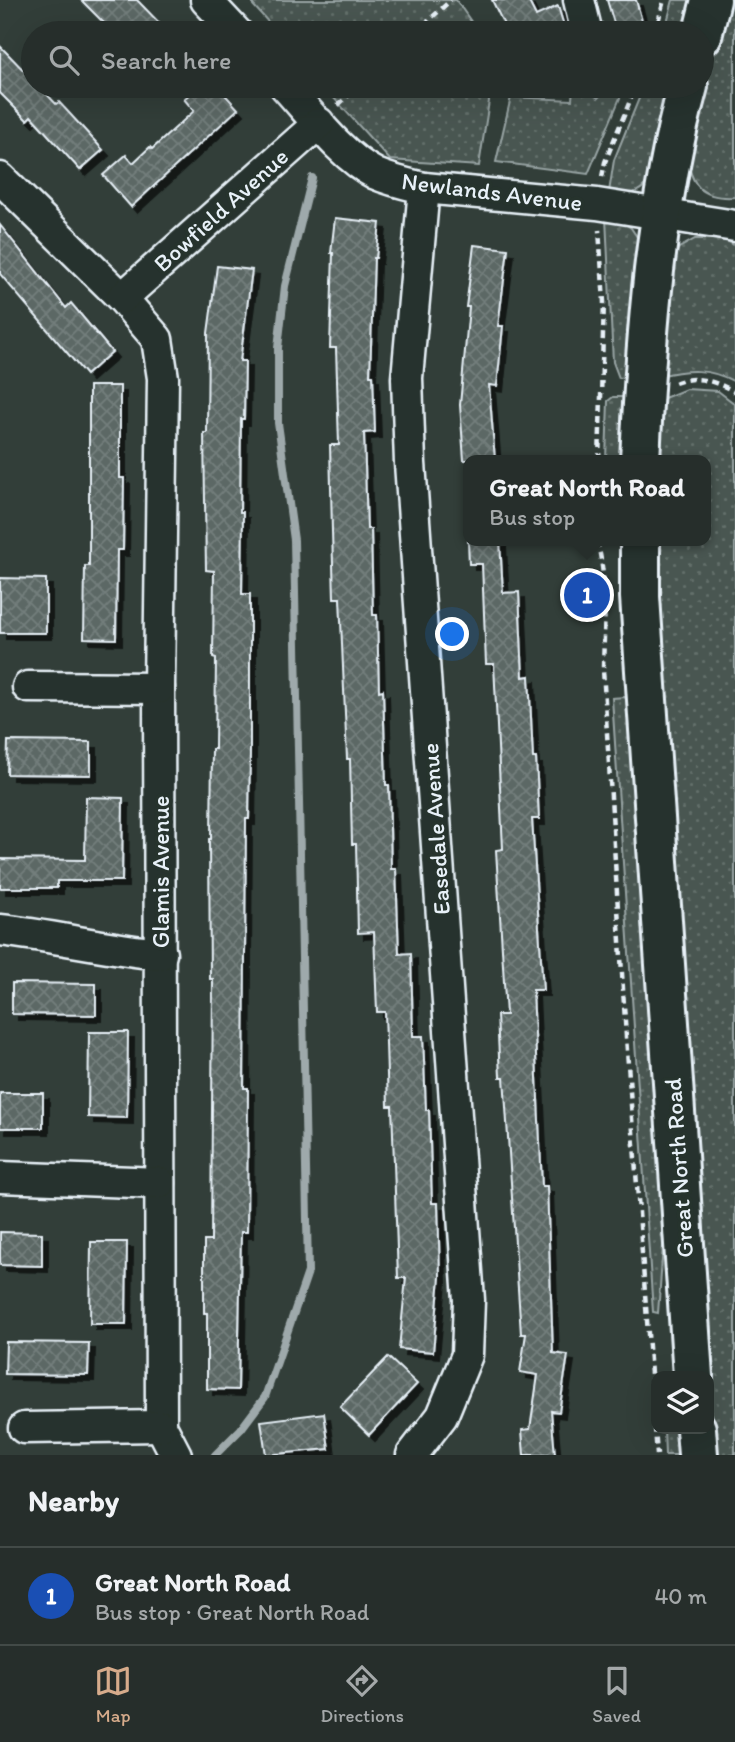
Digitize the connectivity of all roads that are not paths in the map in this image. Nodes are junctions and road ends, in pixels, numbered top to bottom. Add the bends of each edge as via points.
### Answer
1 (206, 0) edge
2 (579, 0) edge
3 (711, 0) edge
4 (226, 21) edge
5 (584, 21) edge
6 (706, 21) edge
7 (296, 98) edge
8 (685, 98) edge
9 (319, 122) junction
10 (2, 183) edge
11 (424, 188) junction
12 (660, 214) junction
13 (735, 226) edge
14 (122, 298) junction
15 (639, 455) edge
16 (640, 546) edge
17 (28, 687) dead end
18 (159, 688) junction
19 (0, 930) edge
20 (161, 954) junction
21 (0, 1177) edge
22 (160, 1183) junction
23 (693, 1371) edge
24 (161, 1426) junction
25 (24, 1428) dead end
26 (696, 1434) edge
27 (176, 1455) edge
28 (412, 1455) edge
29 (698, 1455) edge

1 - 4 street
2 - 5 street
3 - 6 main road
7 - 9 street, Newlands Avenue
8 - 12 main road
9 - 11 street, Newlands Avenue via 352,158 374,173
9 - 14 street, Bowfield Avenue
10 - 14 street, Glamis Avenue
11 - 12 street, Newlands Avenue
11 - 28 street, Easedale Avenue via 407,378 469,1300 467,1355 442,1416
12 - 13 street, Newlands Avenue
12 - 15 main road
14 - 18 street, Glamis Avenue via 157,339 163,378
16 - 23 main road, Great North Road
17 - 18 street
18 - 20 street, Glamis Avenue
19 - 20 street
20 - 22 street, Glamis Avenue
21 - 22 street
22 - 24 street, Glamis Avenue
24 - 25 street
24 - 27 street, Glamis Avenue
26 - 29 main road

